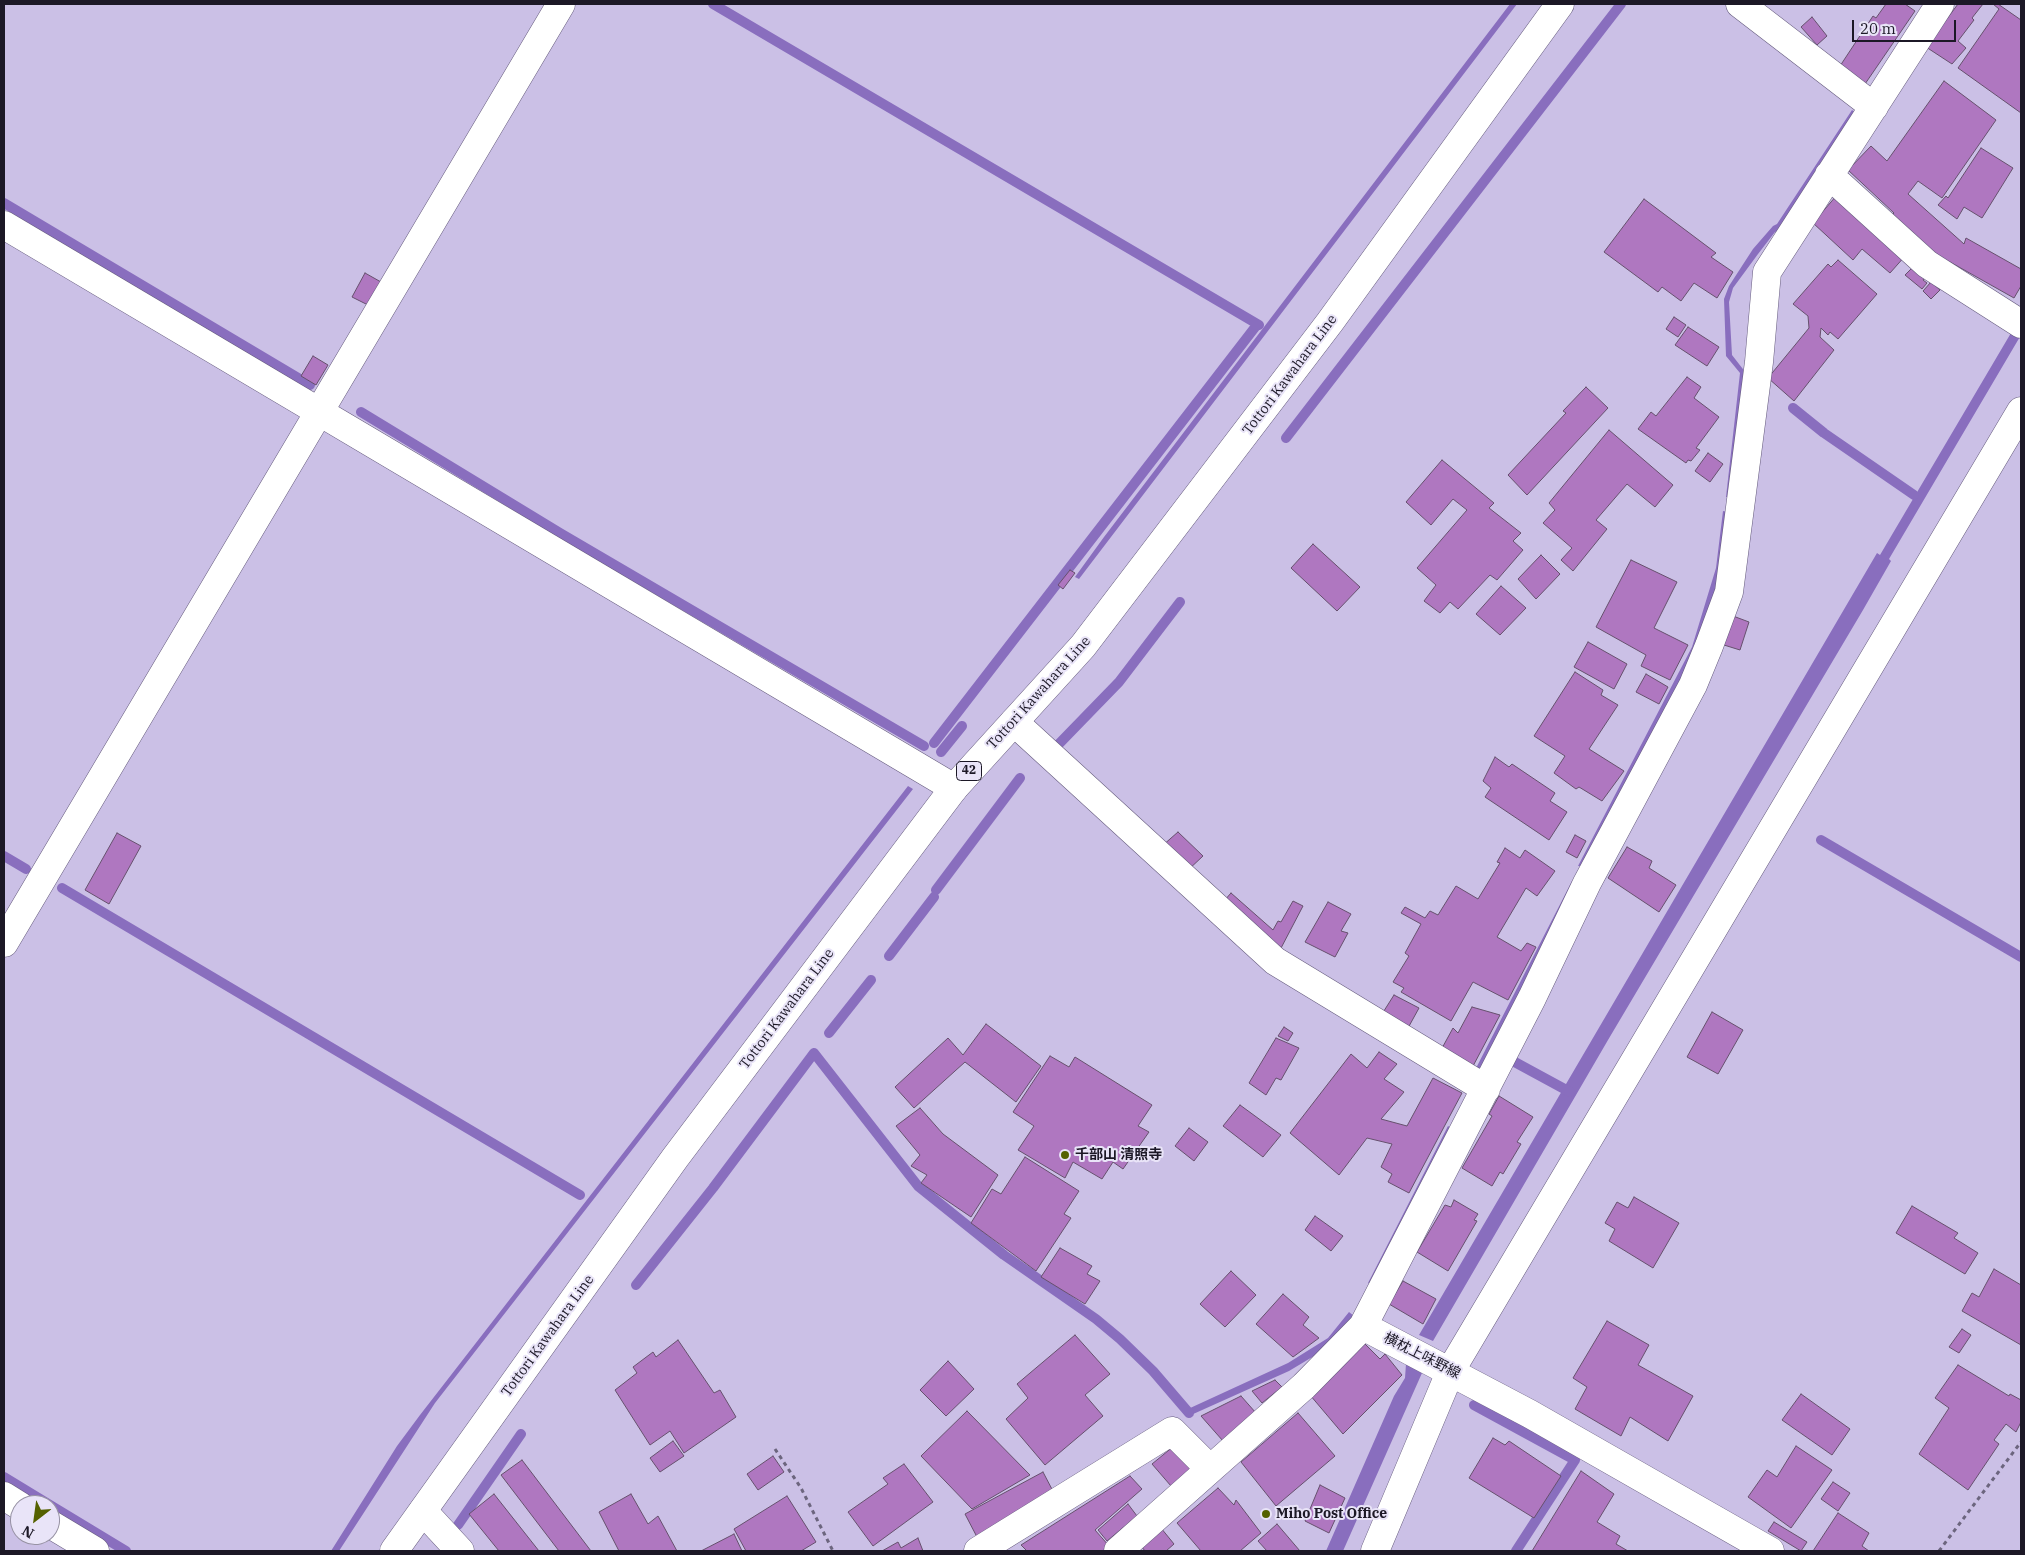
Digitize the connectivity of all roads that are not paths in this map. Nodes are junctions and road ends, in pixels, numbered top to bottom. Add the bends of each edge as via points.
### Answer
1 (561, 4) edge
2 (1560, 4) edge
3 (1740, 4) edge
4 (1940, 4) edge
5 (1874, 107) junction
6 (1828, 175) junction
7 (4, 225) edge
8 (2021, 324) edge
9 (2021, 411) edge
10 (319, 412) junction
11 (1014, 722) junction
12 (954, 788) junction
13 (4, 943) edge
14 (1486, 1089) junction
15 (1363, 1326) junction
16 (1451, 1370) junction
17 (1210, 1469) junction
18 (423, 1511) junction
19 (60, 1530) edge
20 (95, 1551) edge
21 (394, 1551) edge
22 (460, 1551) edge
23 (978, 1551) edge
24 (1118, 1551) edge
25 (1375, 1551) edge
26 (1770, 1551) edge

1 - 10 street
2 - 11 street, Tottori Kawahara Line / 42 via 1330,322 1083,646
3 - 5 street
4 - 5 street
5 - 6 street
6 - 8 street via 1927,264
6 - 14 street via 1766,272 1759,362 1729,592 1709,646 1693,685 1587,882
7 - 10 street
9 - 16 street
10 - 12 street
10 - 13 street
11 - 12 street, Tottori Kawahara Line / 42
11 - 14 street via 1275,961
12 - 18 street, Tottori Kawahara Line / 42 via 675,1158
14 - 15 street
15 - 16 street, 横枕上味野線
15 - 17 street via 1304,1386
16 - 25 street
16 - 26 street, 横枕上味野線
17 - 23 street via 1172,1431
17 - 24 street
18 - 21 street, Tottori Kawahara Line / 42
18 - 22 street
19 - 20 street

